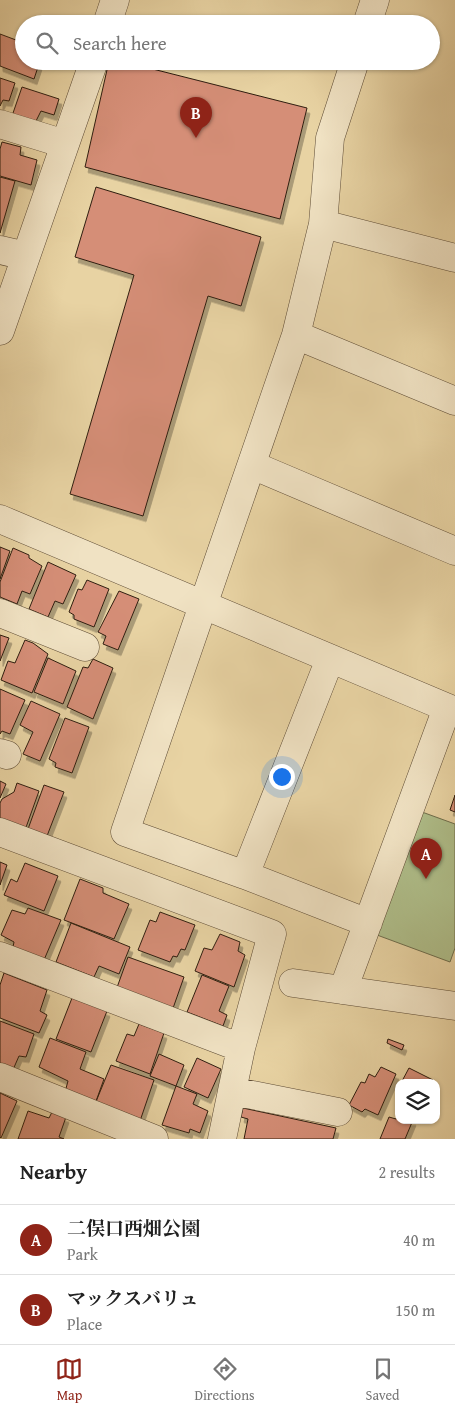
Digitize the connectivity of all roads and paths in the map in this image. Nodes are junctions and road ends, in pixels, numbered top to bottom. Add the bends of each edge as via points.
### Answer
1 (115, 0) edge
2 (375, 0) edge
3 (110, 15) edge
4 (370, 15) edge
5 (91, 70) edge
6 (352, 70) edge
7 (0, 124) edge
8 (65, 144) junction
9 (323, 224) junction
10 (13, 253) edge
11 (455, 258) edge
12 (0, 331) edge
13 (296, 336) junction
14 (455, 400) edge
15 (252, 465) junction
16 (0, 519) edge
17 (455, 551) edge
18 (203, 606) junction
19 (0, 613) edge
20 (85, 647) dead end
21 (330, 659) junction
22 (451, 710) edge
23 (0, 832) edge
24 (246, 875) junction
25 (368, 923) junction
26 (0, 956) edge
27 (293, 982) dead end
28 (343, 990) junction
29 (455, 1006) edge
30 (240, 1048) junction
31 (0, 1077) edge
32 (232, 1091) junction
33 (338, 1112) dead end
34 (154, 1139) edge
35 (222, 1139) edge

1 - 3 street
2 - 4 street
5 - 8 street
6 - 9 street via 330,138
7 - 8 street
8 - 10 street
9 - 11 street
9 - 13 street
10 - 12 street
13 - 14 street
13 - 15 street
15 - 17 street
15 - 18 street
16 - 18 street
18 - 21 street
18 - 24 street via 125,832
19 - 20 street
21 - 22 street
21 - 24 street
22 - 25 street
23 - 30 street via 272,934
24 - 25 street
25 - 28 street
26 - 30 street
27 - 28 street
28 - 29 street
30 - 32 street
31 - 34 street
32 - 33 street
32 - 35 street

